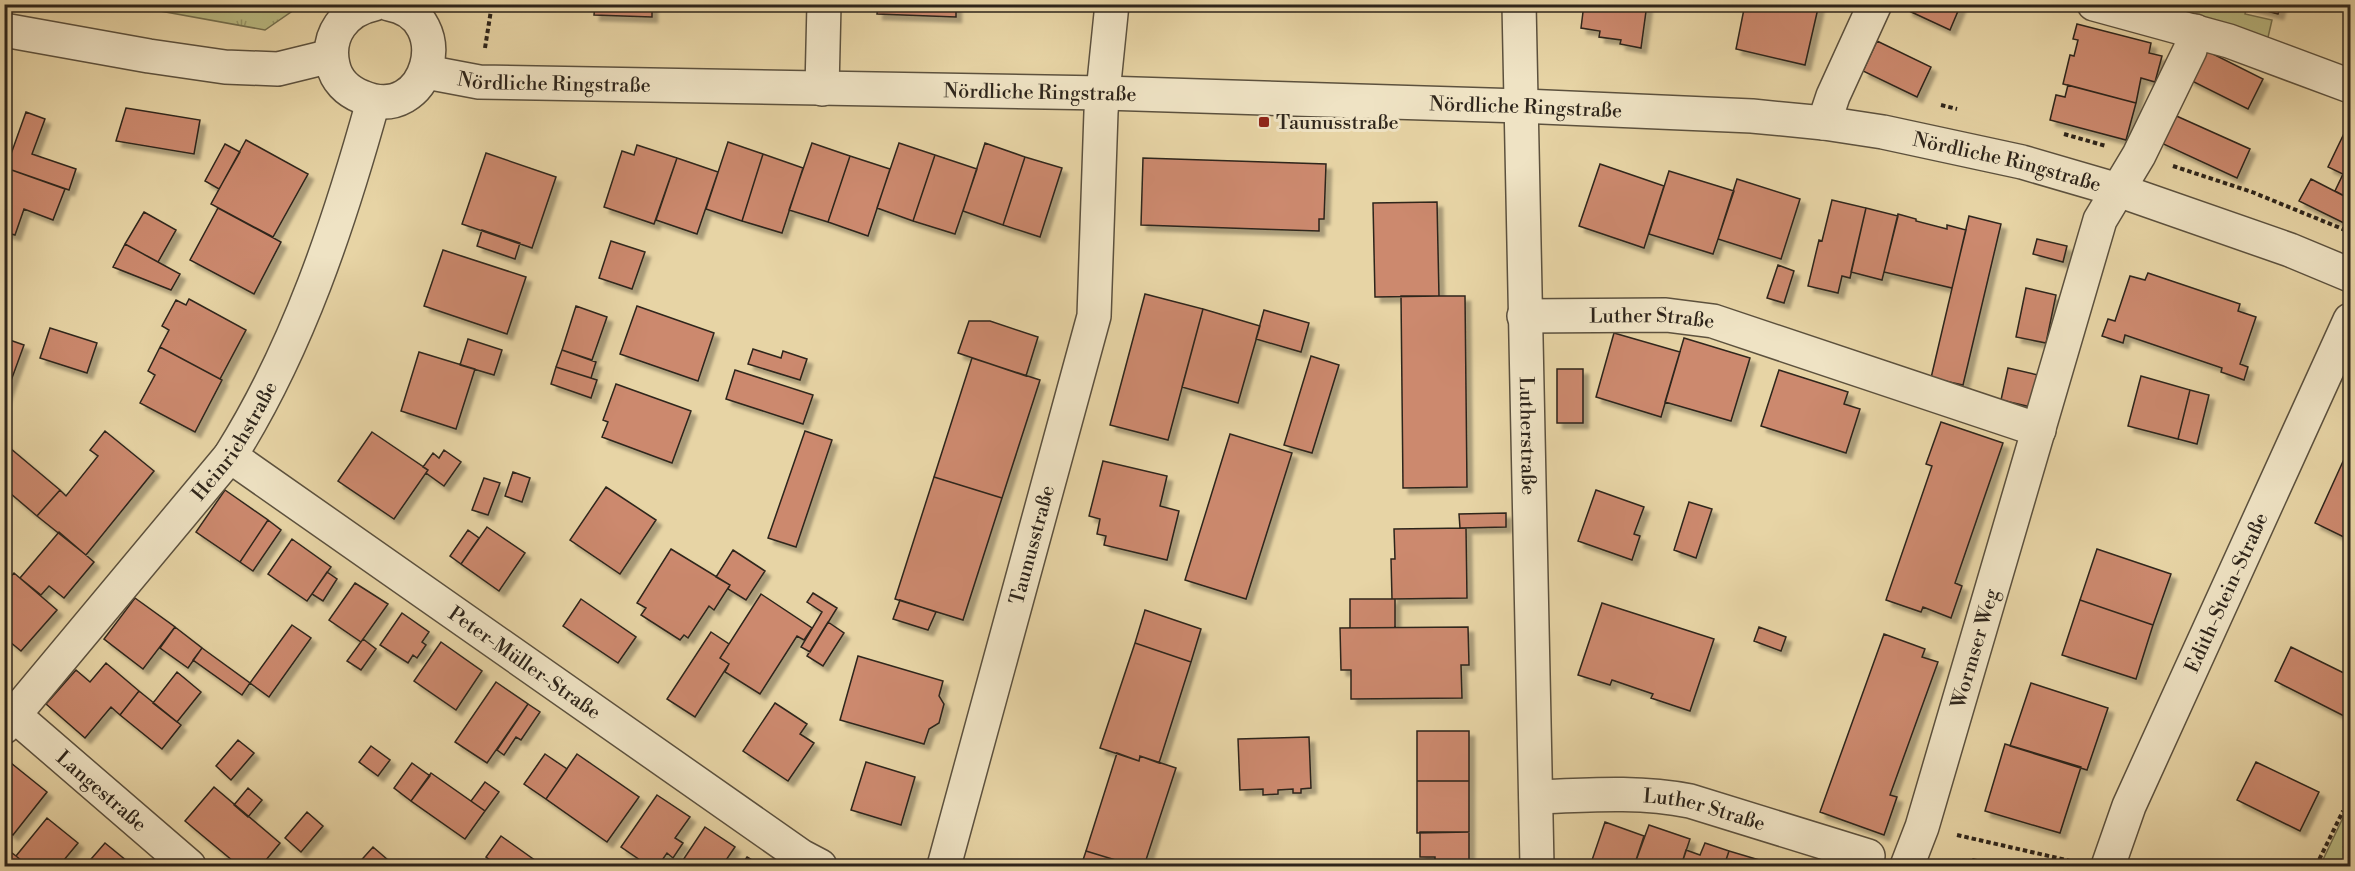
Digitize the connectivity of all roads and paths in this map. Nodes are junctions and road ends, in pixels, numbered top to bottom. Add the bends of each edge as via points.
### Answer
1 (492, 4) edge
2 (824, 4) edge
3 (1112, 4) edge
4 (1519, 4) edge
5 (1875, 4) edge
6 (390, 5) edge
7 (2112, 7) edge
8 (4, 30) edge
9 (2195, 31) junction
10 (331, 56) junction
11 (426, 72) junction
12 (479, 82) junction
13 (2350, 86) edge
14 (822, 89) junction
15 (1104, 93) junction
16 (373, 102) junction
17 (1521, 106) junction
18 (1824, 123) junction
19 (2118, 190) junction
20 (2350, 275) edge
21 (1524, 316) junction
22 (2350, 320) edge
23 (2039, 430) junction
24 (230, 456) junction
25 (9, 721) edge
26 (1536, 797) junction
27 (2343, 811) dead end
28 (1922, 827) junction
29 (1868, 856) dead end
30 (2095, 865) edge
31 (189, 867) edge
32 (820, 867) edge
33 (944, 867) edge
34 (1537, 867) edge
35 (1907, 867) edge
36 (2316, 867) edge

1 - 12 path
2 - 14 street
3 - 15 street, Taunusstraße
4 - 17 street, Lutherstraße
5 - 18 street
6 - 10 street via 360,7 346,17 336,29
6 - 11 street via 416,18 425,32 430,55
7 - 9 street
8 - 10 street via 225,67 278,69
9 - 13 street
9 - 19 street, Wormser Weg via 2190,50
10 - 16 street via 335,73 349,92
11 - 12 street, Nördliche Ringstraße
11 - 16 street via 412,91 397,100
12 - 14 street, Nördliche Ringstraße
14 - 15 street, Nördliche Ringstraße
15 - 17 street, Nördliche Ringstraße
15 - 33 street, Taunusstraße via 1094,316
16 - 24 street, Heinrichstraße via 305,309 279,369
17 - 18 street, Nördliche Ringstraße
17 - 21 street, Lutherstraße
18 - 19 street, Nördliche Ringstraße via 1976,151
19 - 20 street, Nördliche Ringstraße
19 - 23 street, Wormser Weg via 2100,220
21 - 23 street, Luther Straße via 1666,315 1713,321
21 - 26 street, Lutherstraße
22 - 30 street, Edith-Stein-Straße via 2129,806
23 - 28 street, Wormser Weg
24 - 25 street, Heinrichstraße
24 - 32 street, Peter-Müller-Straße
25 - 31 street, Langestraße
26 - 29 street, Luther Straße via 1665,796
26 - 34 street, Lutherstraße
27 - 36 path
28 - 30 path
28 - 35 street, Wormser Weg

